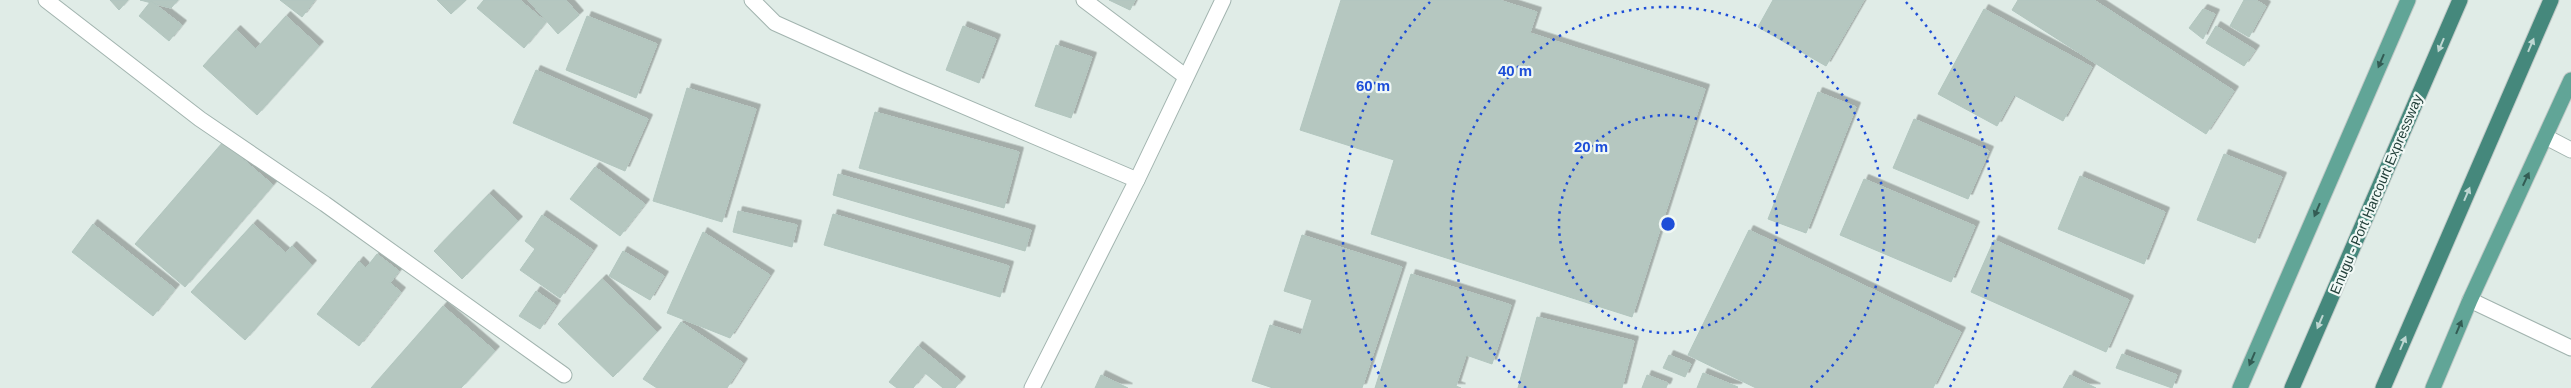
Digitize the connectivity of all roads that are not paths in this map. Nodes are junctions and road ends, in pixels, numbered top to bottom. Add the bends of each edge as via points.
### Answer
1 (46, 0) edge
2 (752, 0) edge
3 (1084, 0) edge
4 (1223, 0) edge
5 (2408, 0) edge
6 (2460, 0) edge
7 (2551, 0) edge
8 (1185, 76) junction
9 (2571, 80) edge
10 (2546, 137) junction
11 (2571, 150) edge
12 (1137, 180) junction
13 (2470, 300) junction
14 (2571, 348) edge
15 (564, 375) dead end
16 (1032, 388) edge
17 (2240, 388) edge
18 (2292, 388) edge
19 (2383, 388) edge
20 (2433, 388) edge

1 - 15 street via 200,119
2 - 12 street via 775,23
3 - 8 street
4 - 8 street
5 -> 17 main road
6 -> 18 highway, Enugu - Port Harcourt Expressway
19 -> 7 highway
8 - 12 street
9 - 10 main road
10 - 11 street
13 -> 10 main road
12 - 16 street
13 - 14 street
20 -> 13 main road

